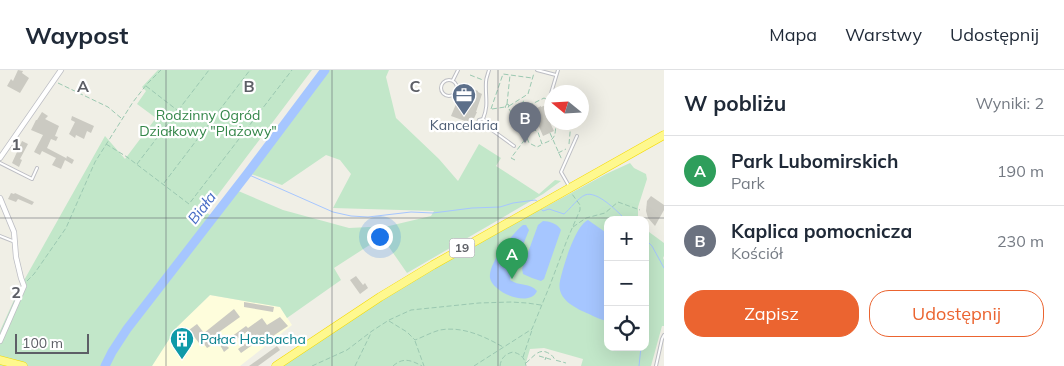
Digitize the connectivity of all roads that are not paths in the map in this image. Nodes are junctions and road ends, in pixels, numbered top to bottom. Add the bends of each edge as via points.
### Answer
1 (62, 70) edge
2 (458, 70) edge
3 (489, 70) edge
4 (536, 70) edge
5 (558, 70) edge
6 (556, 75) junction
7 (453, 80) junction
8 (553, 85) edge
9 (483, 119) junction
10 (485, 125) junction
11 (664, 135) edge
12 (577, 136) dead end
13 (514, 146) dead end
14 (0, 158) edge
15 (0, 163) edge
16 (38, 168) dead end
17 (570, 188) junction
18 (0, 198) edge
19 (0, 236) edge
20 (15, 242) junction
21 (664, 335) edge
22 (0, 341) edge
23 (0, 360) edge
24 (22, 366) edge
25 (276, 366) edge
26 (656, 366) edge

1 - 14 street
2 - 7 lane
3 - 9 lane
4 - 6 lane
5 - 6 lane
6 - 8 lane
7 - 7 lane via 443,83 445,95 454,93 456,85
9 - 10 lane
9 - 10 lane via 478,124 481,127
10 - 13 lane
11 - 17 highway, 19
12 - 17 lane via 561,172
15 - 16 lane via 32,178
17 - 25 highway, 19 via 410,278
18 - 20 street
19 - 20 lane
20 - 22 street via 24,286
21 - 26 lane
23 - 24 highway

